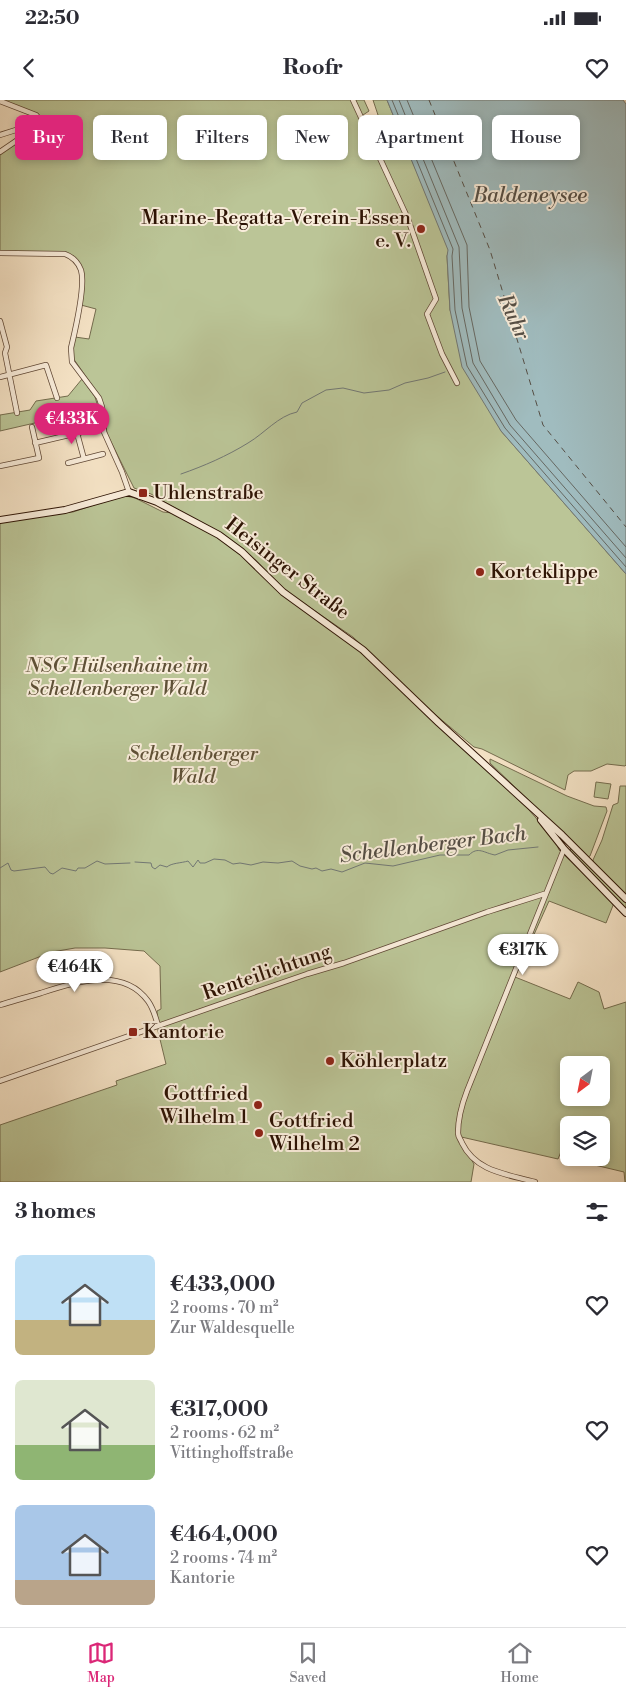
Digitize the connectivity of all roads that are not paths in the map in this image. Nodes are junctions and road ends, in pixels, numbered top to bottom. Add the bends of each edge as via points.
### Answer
1 (353, 100) edge
2 (0, 102) edge
3 (35, 115) edge
4 (15, 130) edge
5 (0, 135) edge
6 (15, 142) edge
7 (0, 152) edge
8 (0, 253) edge
9 (0, 322) edge
10 (10, 374) junction
11 (0, 377) edge
12 (456, 383) dead end
13 (57, 398) dead end
14 (17, 413) dead end
15 (69, 419) dead end
16 (103, 427) junction
17 (32, 428) dead end
18 (75, 434) junction
19 (36, 444) junction
20 (103, 454) dead end
21 (84, 459) junction
22 (68, 463) dead end
23 (0, 466) edge
24 (129, 492) junction
25 (0, 520) edge
26 (530, 805) junction
27 (569, 842) junction
28 (564, 849) junction
29 (544, 894) junction
30 (626, 899) edge
31 (626, 913) edge
32 (0, 1005) edge
33 (158, 1026) junction
34 (0, 1081) edge
35 (535, 1182) edge

1 - 12 street via 417,243 436,299 427,312 428,317
2 - 3 street
4 - 5 street
6 - 7 street
8 - 16 street via 65,254 77,262 83,280 71,358 100,398
9 - 10 street
10 - 11 street
10 - 13 street via 46,365
10 - 14 street
15 - 18 street
16 - 18 street
16 - 24 street
17 - 19 street
18 - 19 street
18 - 21 street
19 - 23 street via 39,458
20 - 21 street
21 - 22 street
24 - 25 main road via 65,510
24 - 26 main road, Heisinger Straße via 157,502 226,539 283,592 356,643
26 - 27 main road, Heisinger Straße
26 - 28 main road, Heisinger Straße
27 - 28 main road
27 - 30 main road, Heisinger Straße
28 - 29 street
28 - 31 main road, Heisinger Straße
29 - 33 street, Renteilichtung
29 - 35 street via 462,1105 458,1135 468,1154 479,1164
32 - 33 street via 76,982 108,980 125,984 141,994 150,1005
33 - 34 street, Renteilichtung

